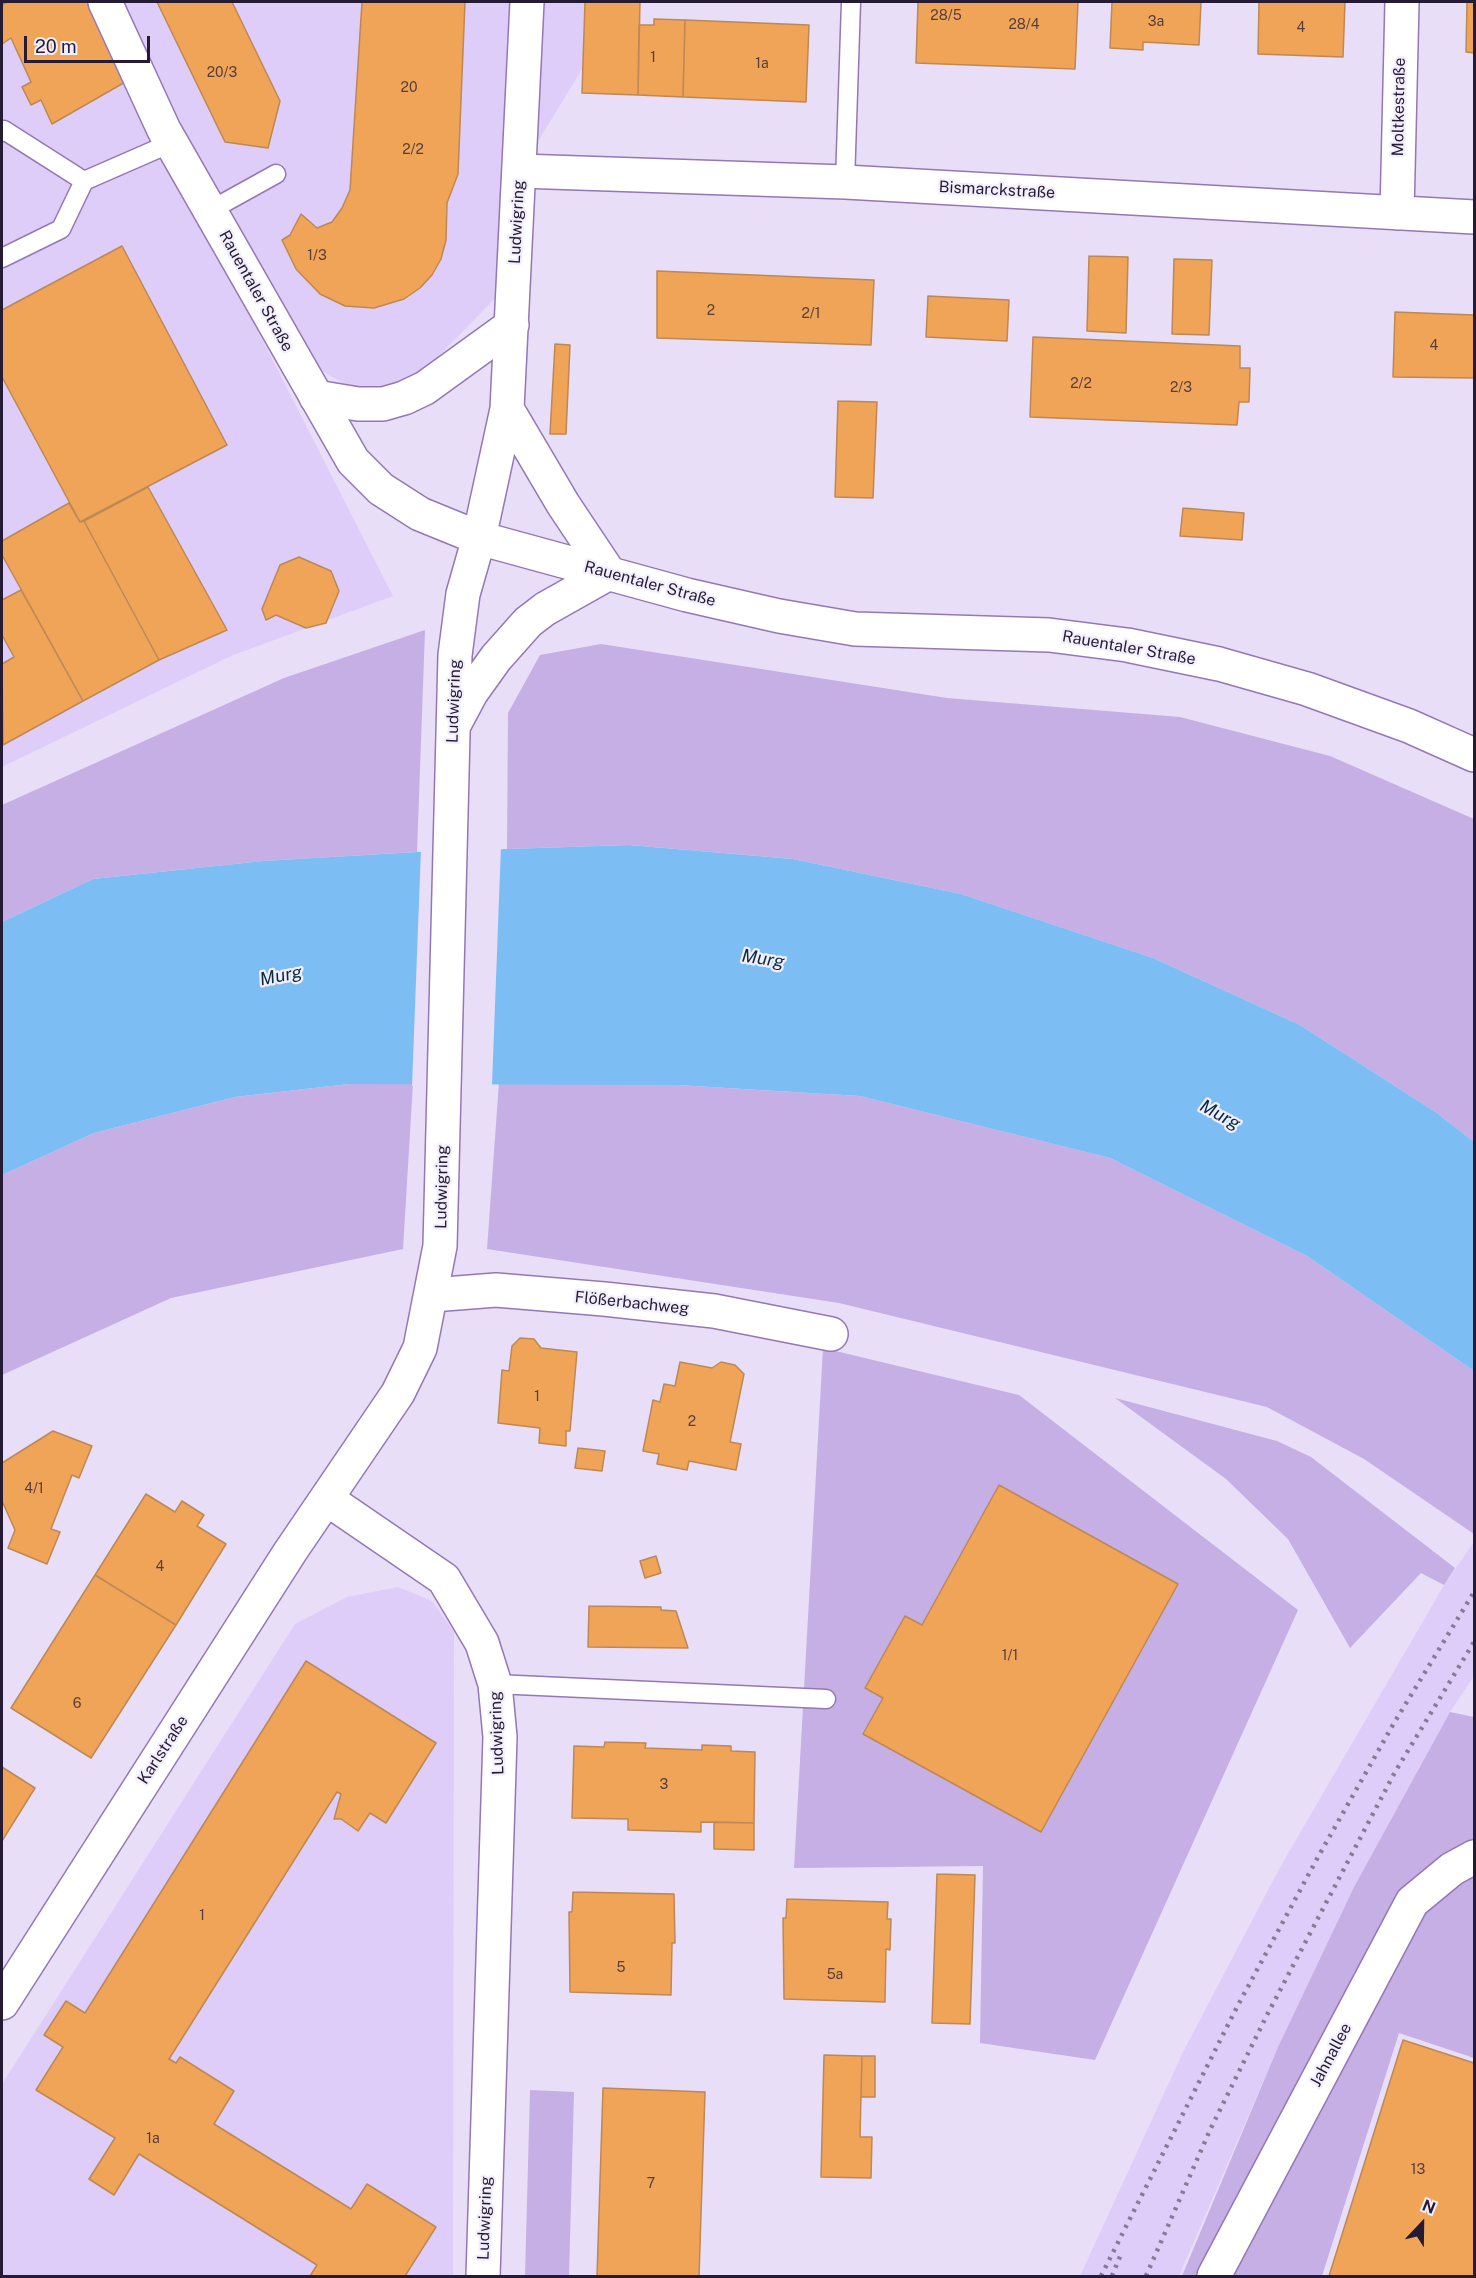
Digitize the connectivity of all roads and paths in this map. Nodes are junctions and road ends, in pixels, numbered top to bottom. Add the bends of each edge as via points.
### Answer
1 (105, 2) edge
2 (527, 2) edge
3 (851, 2) edge
4 (1402, 2) edge
5 (2, 132) edge
6 (171, 143) junction
7 (519, 171) junction
8 (276, 174) dead end
9 (84, 181) junction
10 (845, 182) junction
11 (211, 210) junction
12 (1397, 213) junction
13 (1474, 217) edge
14 (2, 258) edge
15 (512, 325) junction
16 (316, 397) junction
17 (507, 409) junction
18 (479, 538) junction
19 (609, 573) junction
20 (453, 728) junction
21 (1474, 755) edge
22 (432, 1295) junction
23 (831, 1334) dead end
24 (327, 1499) junction
25 (495, 1684) junction
26 (826, 1698) dead end
27 (1474, 1857) edge
28 (2, 2003) edge
29 (483, 2277) edge
30 (1214, 2277) edge

1 - 6 street, Rauentaler Straße
2 - 7 street, Ludwigring
3 - 10 lane
4 - 12 street, Moltkestraße
5 - 9 lane
6 - 9 lane
6 - 11 street, Rauentaler Straße
7 - 10 street, Bismarckstraße
7 - 15 street, Ludwigring
8 - 11 lane
9 - 14 lane via 60,229
10 - 12 street, Bismarckstraße
11 - 16 street, Rauentaler Straße
12 - 13 street, Bismarckstraße
15 - 16 street via 425,388 404,398 374,404
15 - 17 street, Ludwigring
16 - 18 street, Rauentaler Straße via 353,461 381,489 420,514
17 - 18 street, Ludwigring
17 - 19 street
18 - 19 street, Rauentaler Straße
18 - 20 street, Ludwigring via 463,594 454,655
19 - 20 street via 528,622 471,693
19 - 21 street, Rauentaler Straße via 779,616 855,629 1049,635 1127,645 1208,662 1307,689 1409,726
20 - 22 street, Ludwigring via 440,1246
22 - 23 street, Flößerbachweg via 496,1290 604,1299 714,1311
22 - 24 street, Ludwigring via 420,1348 398,1393
24 - 25 street, Ludwigring via 444,1579 482,1643
24 - 28 street, Karlstraße
25 - 26 lane
25 - 29 street, Ludwigring via 500,1737
27 - 30 street, Jahnallee via 1452,1869 1412,1902

